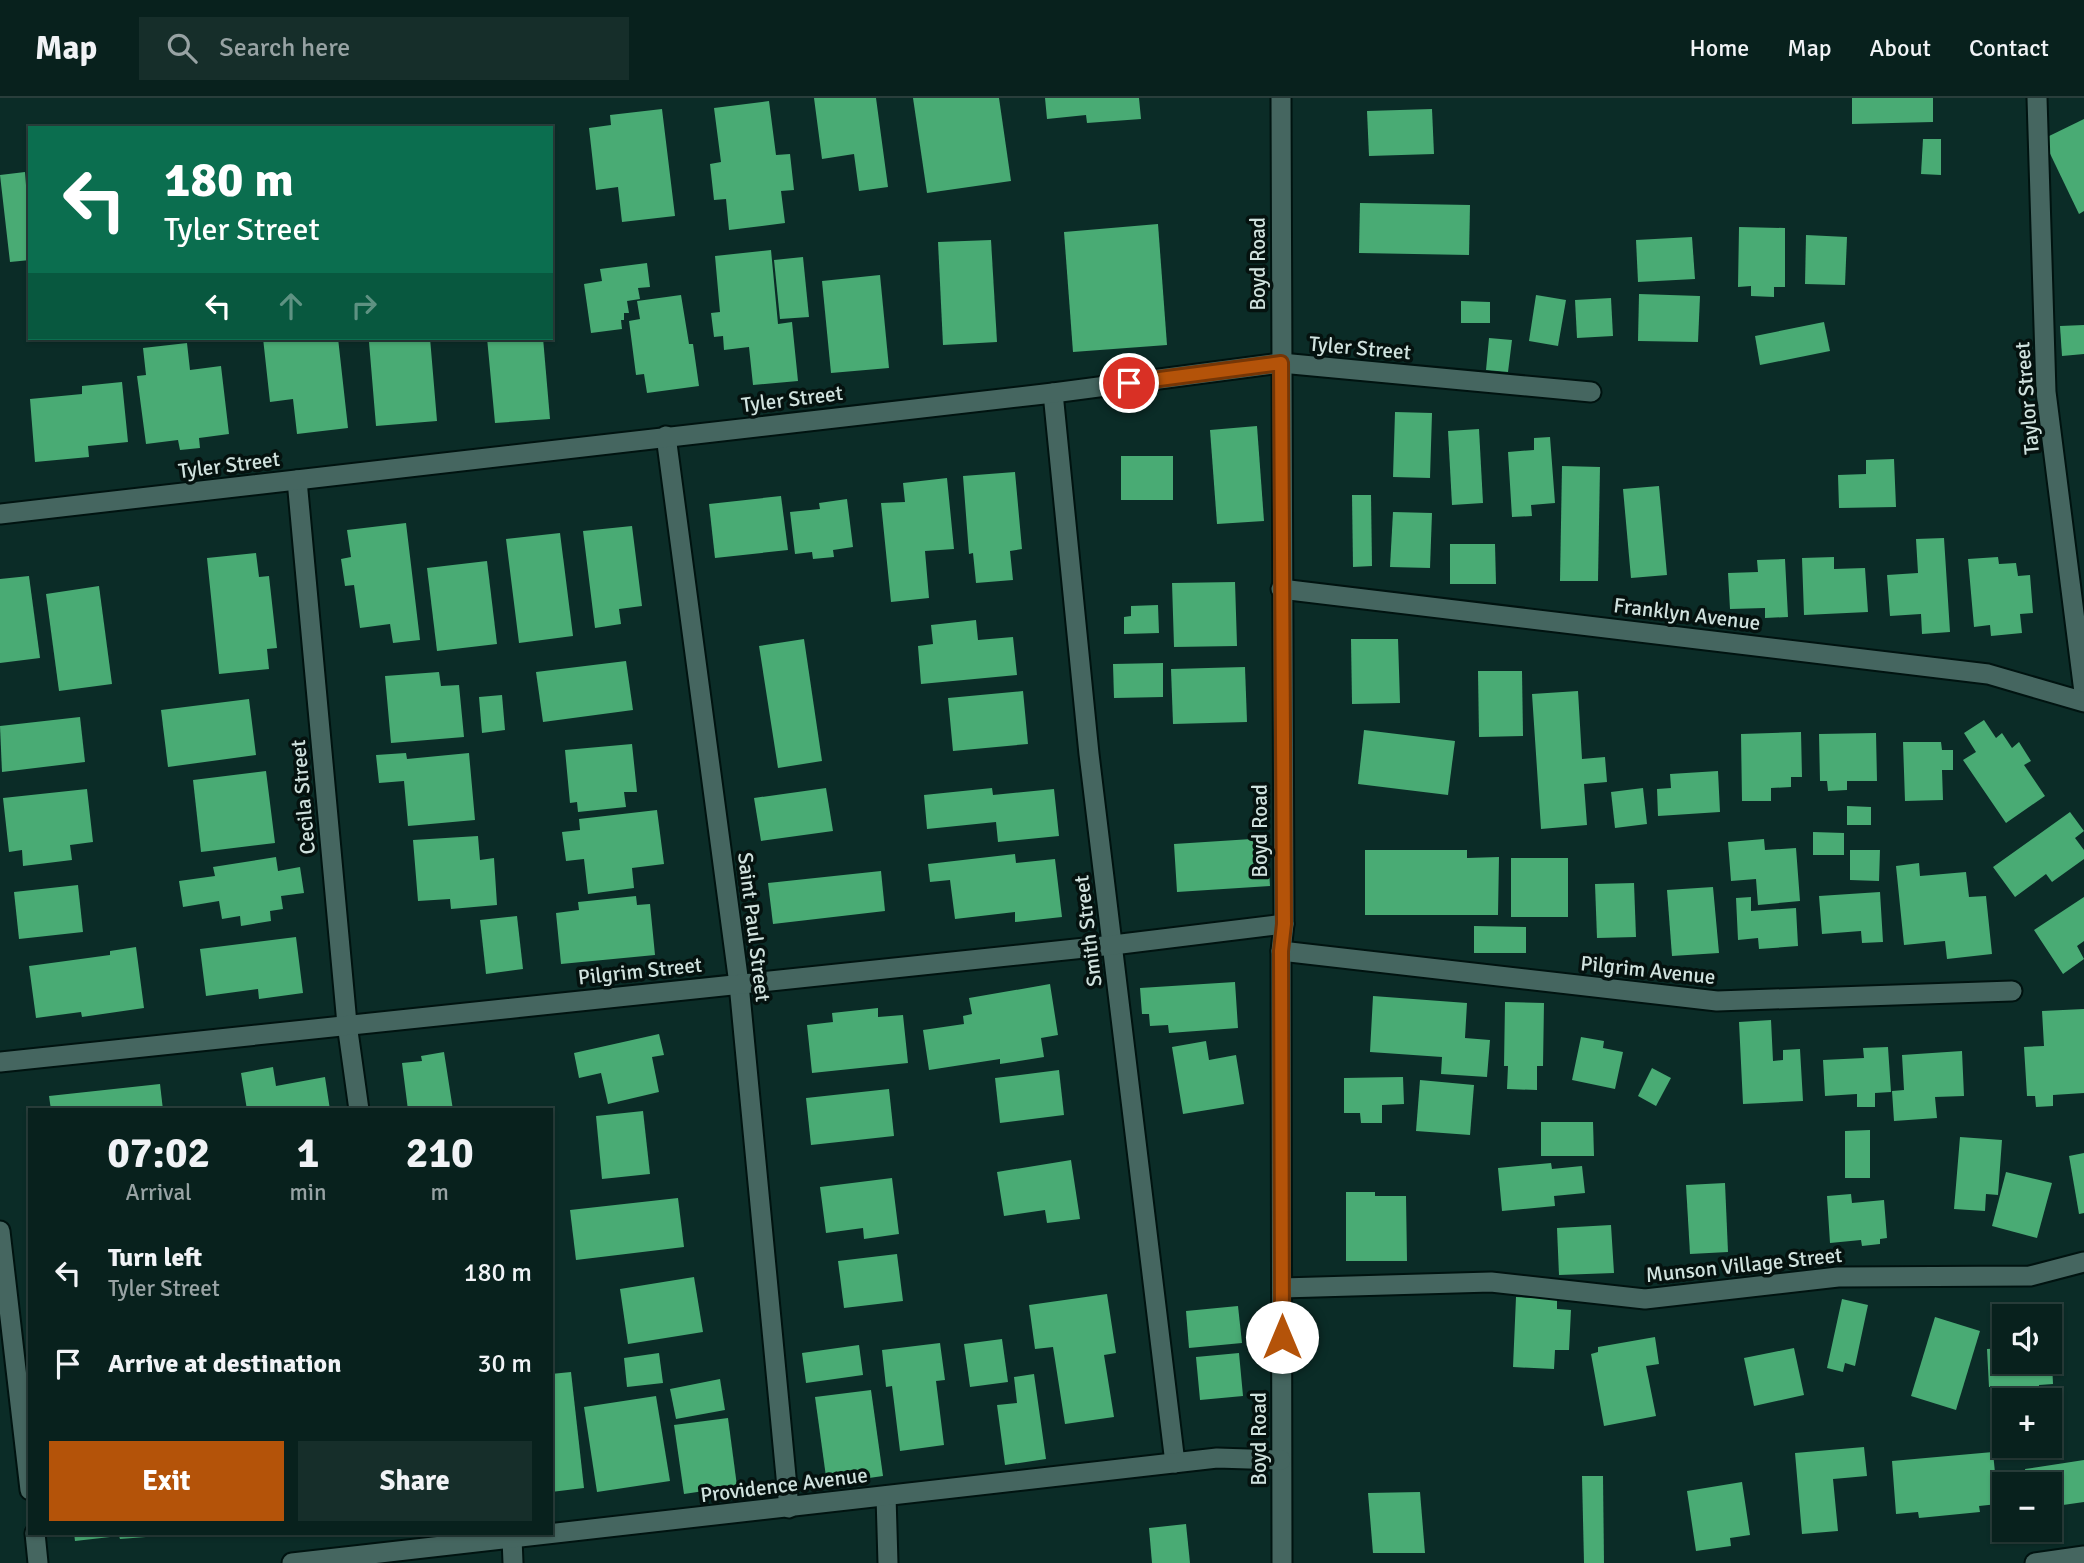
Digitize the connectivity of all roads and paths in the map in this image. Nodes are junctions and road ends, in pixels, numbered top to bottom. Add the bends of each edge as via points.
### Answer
1 (1281, 98) edge
2 (2037, 98) edge
3 (1281, 363) junction
4 (1591, 392) dead end
5 (1053, 393) junction
6 (666, 436) junction
7 (297, 480) junction
8 (0, 514) edge
9 (1281, 589) junction
10 (2084, 692) edge
11 (2084, 702) edge
12 (1284, 924) junction
13 (1112, 945) junction
14 (1281, 951) junction
15 (739, 984) junction
16 (2012, 991) dead end
17 (347, 1024) junction
18 (0, 1062) edge
19 (359, 1108) edge
20 (0, 1231) edge
21 (2084, 1262) edge
22 (1282, 1288) junction
23 (1281, 1461) junction
24 (1175, 1463) junction
25 (28, 1473) edge
26 (886, 1496) junction
27 (789, 1508) junction
28 (553, 1534) edge
29 (35, 1535) edge
30 (540, 1535) edge
31 (512, 1538) junction
32 (423, 1541) edge
33 (2084, 1556) edge
34 (38, 1563) edge
35 (292, 1563) edge
36 (513, 1563) edge
37 (888, 1563) edge
38 (1282, 1563) edge
39 (2035, 1563) edge

1 - 3 street, Boyd Road
2 - 10 street, Taylor Street via 2046,392
3 - 4 street, Tyler Street
3 - 5 street, Tyler Street
3 - 9 street, Boyd Road
5 - 6 street, Tyler Street
5 - 13 street, Smith Street
6 - 7 street, Tyler Street
6 - 15 street, Saint Paul Street
7 - 8 street, Tyler Street
7 - 17 street, Cecila Street
9 - 11 street, Franklyn Avenue via 1988,674
9 - 12 street, Boyd Road
12 - 13 street, Pilgrim Street
12 - 14 street, Boyd Road
13 - 15 street, Pilgrim Street
13 - 24 street, Smith Street
14 - 16 street, Pilgrim Avenue via 1717,1001
14 - 22 street, Boyd Road
15 - 17 street, Pilgrim Street
15 - 27 street, Saint Paul Street
17 - 18 street, Pilgrim Street
17 - 19 street, Cecila Street
20 - 25 street
21 - 22 street, Munson Village Street via 2030,1276 1838,1277 1645,1299 1491,1282
22 - 23 street, Boyd Road
23 - 24 street, Providence Avenue via 1217,1458
23 - 38 street, Boyd Road
24 - 26 street, Providence Avenue
26 - 27 street, Providence Avenue
26 - 37 street
27 - 28 street, Providence Avenue
29 - 34 street
30 - 31 street, Providence Avenue
31 - 32 street, Providence Avenue
31 - 36 street
32 - 35 street, Providence Avenue
33 - 39 street

